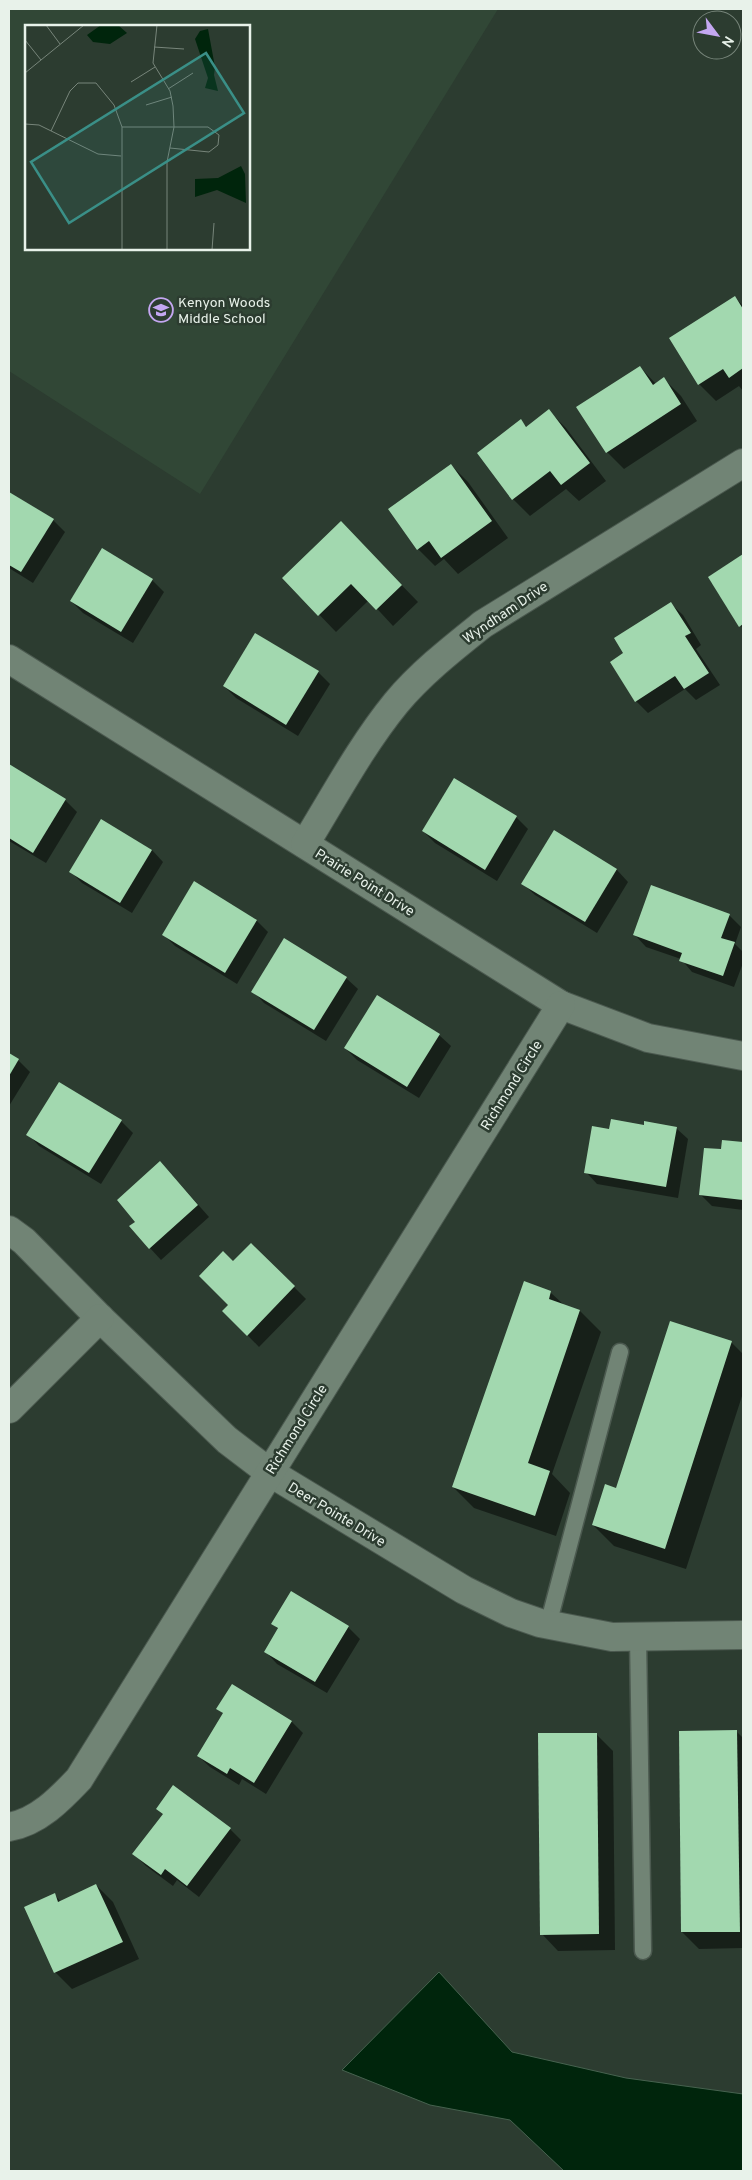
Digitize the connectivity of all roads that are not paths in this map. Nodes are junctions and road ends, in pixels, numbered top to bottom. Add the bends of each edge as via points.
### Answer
1 (743, 463) edge
2 (9, 659) edge
3 (304, 844) junction
4 (561, 1005) junction
5 (743, 1056) edge
6 (9, 1230) edge
7 (100, 1318) junction
8 (620, 1352) dead end
9 (9, 1410) edge
10 (269, 1472) junction
11 (548, 1625) junction
12 (743, 1635) edge
13 (638, 1637) junction
14 (9, 1827) edge
15 (644, 1951) dead end

1 - 3 street, Wyndham Drive via 483,624 454,647 396,703
2 - 3 street, Prairie Point Drive
3 - 4 street, Prairie Point Drive
4 - 5 street, Prairie Point Drive via 648,1038
4 - 10 street, Richmond Circle
6 - 7 street, Deer Pointe Drive via 24,1241
7 - 9 street
7 - 10 street, Deer Pointe Drive via 227,1440
8 - 11 lane
10 - 11 street, Deer Pointe Drive via 464,1590 511,1613
10 - 14 street, Richmond Circle via 79,1779 53,1806 18,1826
11 - 13 street, Deer Pointe Drive via 612,1637
12 - 13 street, Deer Pointe Drive
13 - 15 lane

